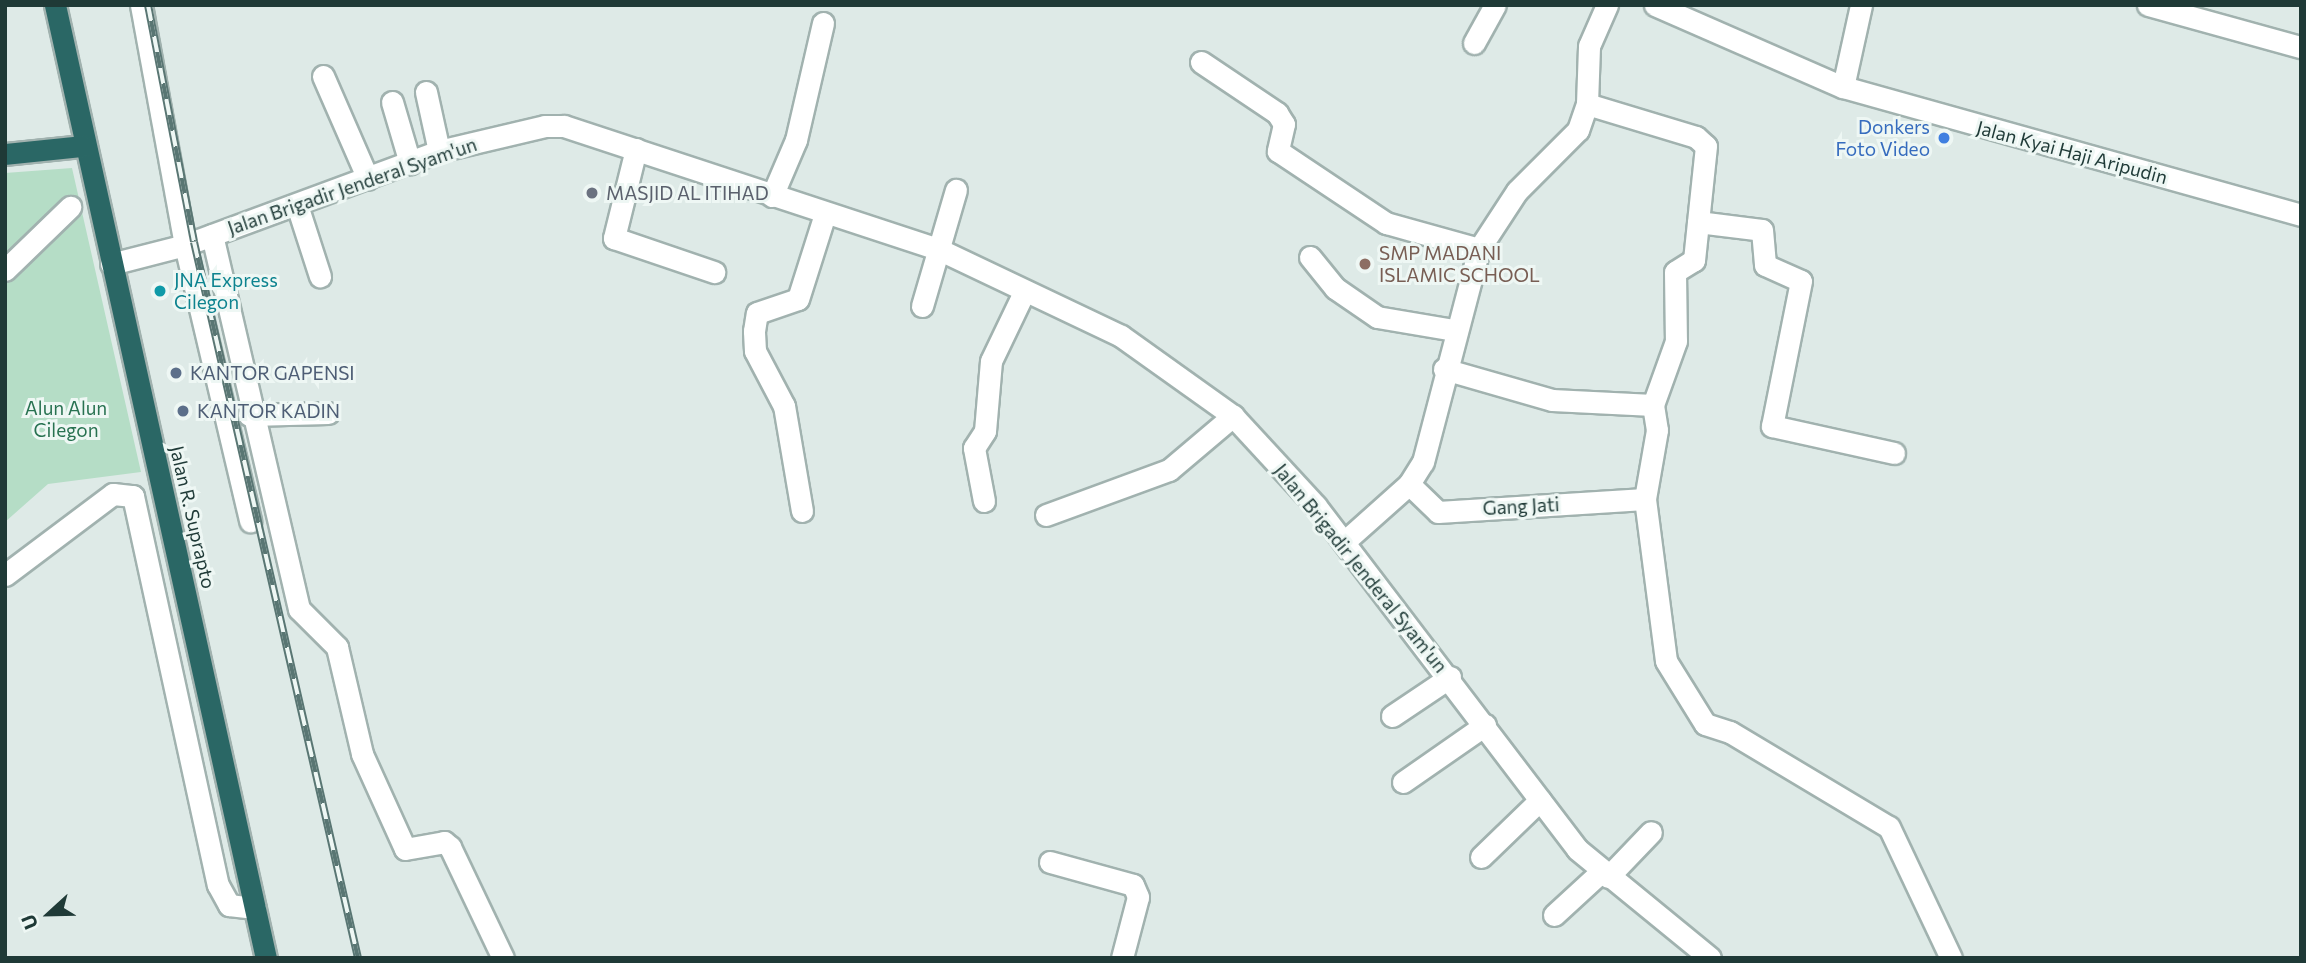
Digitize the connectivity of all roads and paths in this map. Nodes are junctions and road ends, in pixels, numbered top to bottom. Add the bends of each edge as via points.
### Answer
1 (55, 5) edge
2 (141, 5) edge
3 (1495, 5) edge
4 (1607, 5) edge
5 (1655, 5) edge
6 (1861, 5) edge
7 (2148, 5) edge
8 (823, 23) dead end
9 (1474, 43) dead end
10 (2301, 47) edge
11 (1201, 62) dead end
12 (323, 76) dead end
13 (1843, 87) junction
14 (426, 92) dead end
15 (392, 102) dead end
16 (1587, 104) junction
17 (83, 146) junction
18 (636, 149) junction
19 (439, 151) junction
20 (5, 154) edge
21 (410, 163) junction
22 (368, 179) junction
23 (956, 190) dead end
24 (772, 196) junction
25 (297, 205) junction
26 (70, 207) dead end
27 (825, 214) junction
28 (2301, 215) edge
29 (1698, 222) junction
30 (212, 235) junction
31 (185, 245) junction
32 (936, 248) junction
33 (1479, 249) junction
34 (1310, 257) dead end
35 (111, 264) junction
36 (5, 270) edge
37 (714, 272) dead end
38 (320, 276) dead end
39 (1024, 292) junction
40 (922, 306) dead end
41 (1454, 330) junction
42 (1444, 369) junction
43 (1653, 405) junction
44 (328, 412) dead end
45 (249, 415) junction
46 (1233, 416) junction
47 (1894, 453) dead end
48 (1409, 484) junction
49 (1645, 499) junction
50 (984, 501) dead end
51 (802, 510) dead end
52 (1046, 515) dead end
53 (250, 521) dead end
54 (1344, 542) junction
55 (5, 575) edge
56 (1450, 677) junction
57 (1392, 716) dead end
58 (1485, 725) junction
59 (1403, 782) dead end
60 (1540, 800) junction
61 (1651, 832) dead end
62 (1480, 857) dead end
63 (1050, 862) dead end
64 (1605, 874) junction
65 (255, 908) junction
66 (1555, 915) dead end
67 (1687, 951) edge
68 (266, 958) edge
69 (503, 958) edge
70 (1122, 958) edge
71 (1710, 958) edge
72 (1951, 958) edge

1 - 17 highway, Jalan R. Suprapto
2 - 31 street
3 - 9 street
4 - 16 street via 1589,46
5 - 13 street, Jalan Kyai Haji Aripudin
6 - 13 street
7 - 10 street
8 - 24 street via 796,140
11 - 33 street via 1277,113 1284,124 1278,151 1386,223
12 - 22 street
13 - 28 street, Jalan Kyai Haji Aripudin
14 - 19 street
15 - 21 street
16 - 29 street via 1703,140
16 - 33 street via 1567,144 1517,191
17 - 20 highway
17 - 35 highway, Jalan R. Suprapto
18 - 19 street, Jalan Brigadir Jenderal Syam'un via 554,126
18 - 24 street, Jalan Brigadir Jenderal Syam'un
18 - 37 street via 614,238
19 - 21 street, Jalan Brigadir Jenderal Syam'un
21 - 22 street, Jalan Brigadir Jenderal Syam'un
22 - 25 street, Jalan Brigadir Jenderal Syam'un
23 - 32 street
24 - 27 street, Jalan Brigadir Jenderal Syam'un
25 - 30 street, Jalan Brigadir Jenderal Syam'un
25 - 38 street
26 - 36 street
27 - 32 street, Jalan Brigadir Jenderal Syam'un
27 - 51 street via 798,299 757,313 754,331 755,351 784,406
29 - 43 street via 1693,263 1675,272 1674,358
29 - 47 street via 1762,230 1765,265 1801,281 1772,426
30 - 31 street, Jalan Brigadir Jenderal Syam'un
30 - 45 street
31 - 35 street, Jalan Brigadir Jenderal Syam'un
31 - 53 street
32 - 39 street, Jalan Brigadir Jenderal Syam'un
32 - 40 street
33 - 41 street
34 - 41 street via 1335,288 1377,317
35 - 65 highway, Jalan R. Suprapto
39 - 46 street, Jalan Brigadir Jenderal Syam'un via 1121,336
39 - 50 street via 990,361 985,431 974,448
41 - 42 street
42 - 43 street via 1552,400
42 - 48 street via 1423,461
43 - 49 street via 1657,430
44 - 45 street
45 - 69 street via 264,449 274,520 299,609 337,648 362,754 393,827 409,851 444,842 450,847
46 - 52 street via 1170,470
46 - 54 street, Jalan Brigadir Jenderal Syam'un
48 - 49 street, Gang Jati via 1438,512
48 - 54 street
49 - 72 street via 1660,644 1700,718 1889,827
54 - 56 street, Jalan Brigadir Jenderal Syam'un
55 - 65 street via 113,494 132,496 218,885 229,905
56 - 57 street
56 - 58 street, Jalan Brigadir Jenderal Syam'un
58 - 59 street
58 - 60 street, Jalan Brigadir Jenderal Syam'un
60 - 62 street
60 - 64 street, Jalan Brigadir Jenderal Syam'un
61 - 64 street
63 - 70 street via 1133,885 1138,897
64 - 66 street
64 - 67 street, Jalan Brigadir Jenderal Syam'un
65 - 68 highway, Jalan R. Suprapto
67 - 71 street, Jalan Brigadir Jenderal Syam'un

